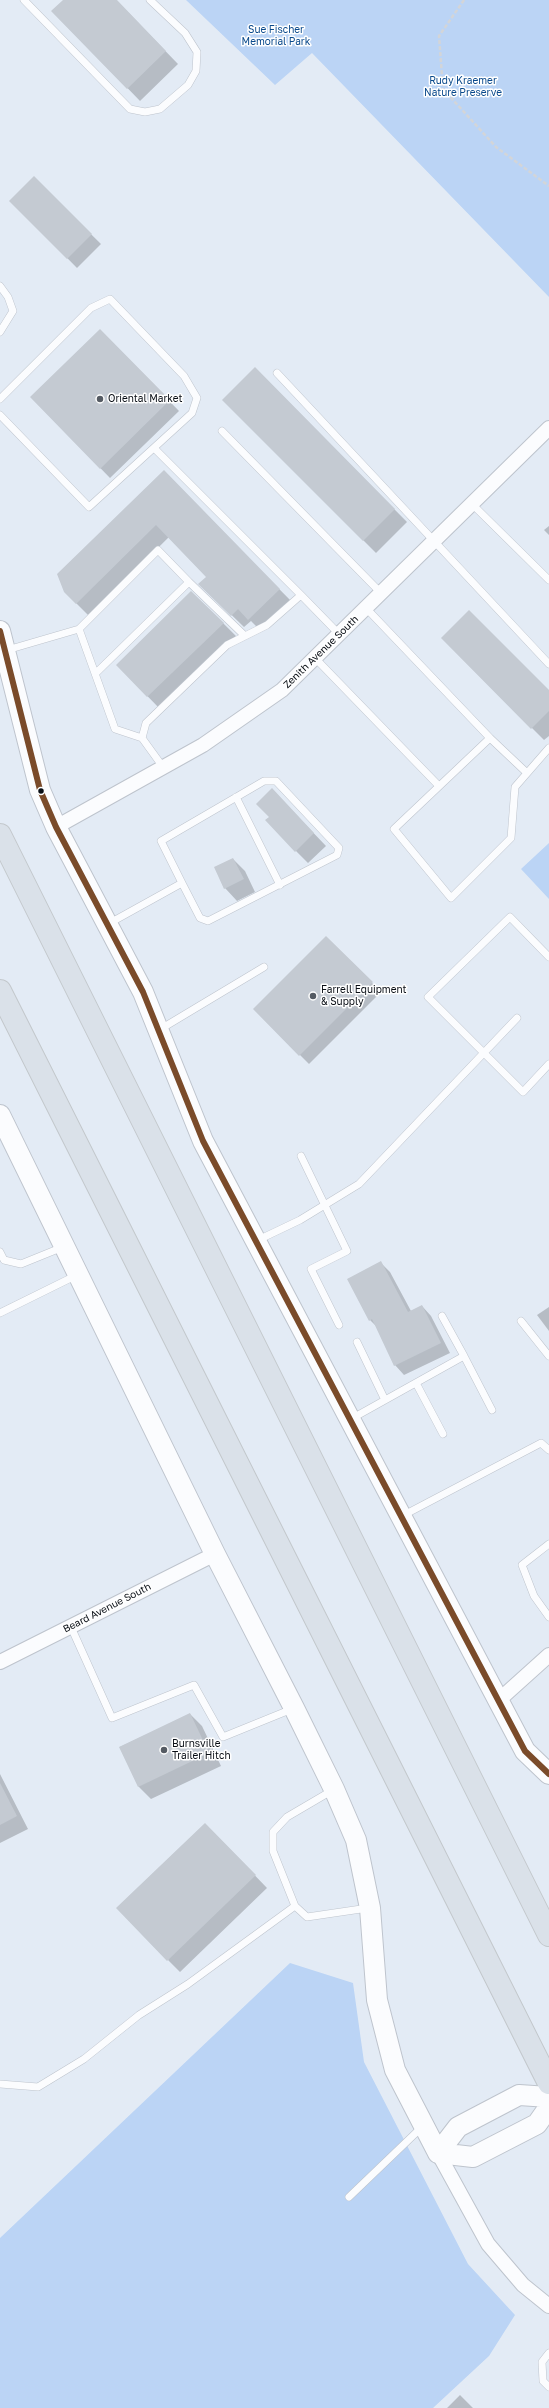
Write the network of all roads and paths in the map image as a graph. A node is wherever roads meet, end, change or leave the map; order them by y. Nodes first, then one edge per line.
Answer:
1 (24, 0) edge
2 (150, 0) edge
3 (464, 0) edge
4 (549, 186) edge
5 (0, 286) edge
6 (0, 332) edge
7 (277, 373) dead end
8 (0, 399) edge
9 (0, 415) edge
10 (549, 428) edge
11 (222, 431) dead end
12 (154, 448) junction
13 (472, 504) junction
14 (434, 541) junction
15 (549, 580) edge
16 (189, 582) junction
17 (381, 594) junction
18 (300, 595) junction
19 (366, 608) junction
20 (79, 629) junction
21 (0, 631) edge
22 (340, 634) junction
23 (245, 636) junction
24 (5, 650) junction
25 (315, 658) junction
26 (549, 664) edge
27 (96, 673) junction
28 (142, 738) junction
29 (490, 738) junction
30 (549, 748) edge
31 (163, 767) junction
32 (527, 773) junction
33 (439, 786) junction
34 (236, 797) junction
35 (56, 826) junction
36 (0, 836) edge
37 (182, 883) junction
38 (280, 885) junction
39 (108, 924) junction
40 (549, 957) edge
41 (264, 967) dead end
42 (0, 991) edge
43 (517, 1018) dead end
44 (159, 1030) junction
45 (484, 1052) junction
46 (549, 1064) edge
47 (1, 1123) edge
48 (301, 1156) dead end
49 (324, 1205) junction
50 (256, 1241) junction
51 (65, 1246) junction
52 (0, 1252) edge
53 (79, 1274) junction
54 (0, 1313) edge
55 (442, 1316) dead end
56 (521, 1321) dead end
57 (339, 1324) dead end
58 (357, 1342) dead end
59 (464, 1356) junction
60 (549, 1356) edge
61 (416, 1383) junction
62 (385, 1400) junction
63 (492, 1410) dead end
64 (351, 1419) junction
65 (443, 1434) dead end
66 (549, 1450) edge
67 (402, 1516) junction
68 (549, 1544) edge
69 (215, 1554) junction
70 (549, 1617) edge
71 (71, 1627) junction
72 (549, 1655) edge
73 (0, 1662) edge
74 (500, 1700) junction
75 (294, 1708) junction
76 (549, 1774) edge
77 (334, 1789) junction
78 (295, 1906) junction
79 (370, 1908) junction
80 (549, 1935) edge
81 (549, 2083) edge
82 (0, 2084) edge
83 (549, 2097) edge
84 (549, 2107) edge
85 (423, 2126) junction
86 (438, 2154) junction
87 (349, 2197) dead end
88 (549, 2306) edge
89 (549, 2353) edge
90 (549, 2387) edge

1 - 2 lane
3 - 4 path
5 - 6 lane
7 - 14 lane
8 - 12 lane
9 - 12 lane
10 - 13 street, Zenith Avenue South
11 - 17 lane
12 - 18 lane
13 - 14 street, Zenith Avenue South
13 - 15 lane
14 - 17 street, Zenith Avenue South
14 - 26 lane
16 - 20 lane
16 - 23 lane
16 - 27 lane
17 - 19 street, Zenith Avenue South
18 - 22 lane
18 - 23 lane
19 - 22 street, Zenith Avenue South
19 - 29 lane
20 - 24 lane
20 - 27 lane
21 - 24 street
22 - 25 street, Zenith Avenue South
23 - 28 lane
24 - 35 street
25 - 31 street, Zenith Avenue South
25 - 33 lane
27 - 28 lane
28 - 31 lane
29 - 32 lane
29 - 33 lane
30 - 32 lane
31 - 35 street, Zenith Avenue South
32 - 33 lane
34 - 37 lane
34 - 38 lane
34 - 38 lane
35 - 39 street
36 - 80 highway
37 - 38 lane
37 - 39 lane
39 - 44 street
40 - 45 lane
41 - 44 lane
42 - 81 highway
43 - 45 lane
44 - 50 street
45 - 46 lane
45 - 49 lane
47 - 51 street
48 - 49 lane
49 - 50 lane
49 - 57 lane
50 - 64 street
51 - 52 lane
51 - 53 street
53 - 54 lane
53 - 69 street
55 - 59 lane
56 - 60 lane
58 - 62 lane
59 - 61 lane
59 - 63 lane
61 - 62 lane
61 - 65 lane
62 - 64 lane
64 - 67 street
66 - 67 lane
67 - 74 street
68 - 70 lane
69 - 71 street, Beard Avenue South
69 - 75 street
71 - 73 street, Beard Avenue South
71 - 75 lane
72 - 74 street
74 - 76 street
75 - 77 street
77 - 78 lane
77 - 79 street
78 - 79 lane
78 - 82 lane
79 - 85 street
83 - 86 street
84 - 86 street
85 - 86 street
85 - 87 lane
86 - 88 street
89 - 90 lane

